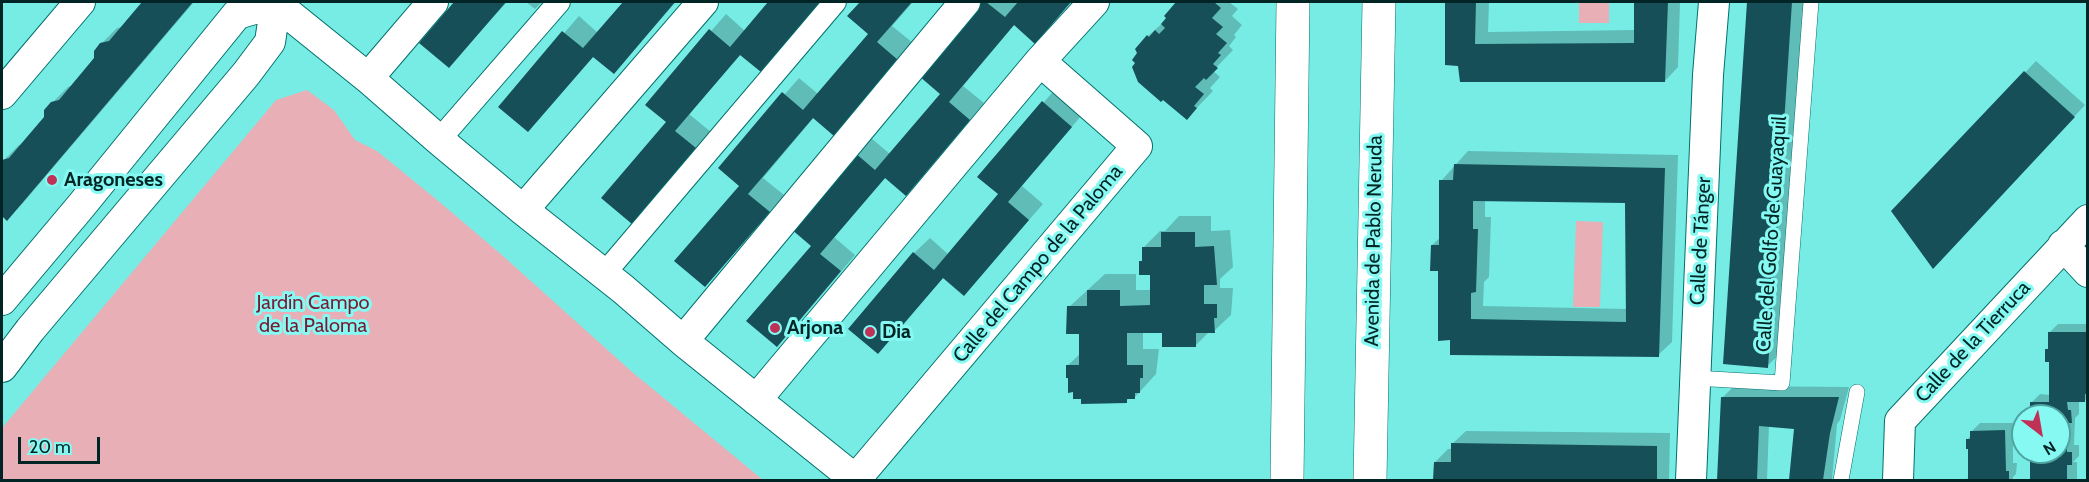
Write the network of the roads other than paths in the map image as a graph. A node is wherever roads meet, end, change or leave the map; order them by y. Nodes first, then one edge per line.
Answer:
1 (80, 2) edge
2 (275, 2) edge
3 (433, 2) edge
4 (559, 2) edge
5 (703, 2) edge
6 (835, 2) edge
7 (965, 2) edge
8 (1094, 2) edge
9 (1293, 2) edge
10 (1379, 2) edge
11 (1714, 2) edge
12 (1811, 2) edge
13 (1040, 61) junction
14 (368, 78) junction
15 (2, 94) edge
16 (439, 140) junction
17 (523, 210) junction
18 (2088, 220) edge
19 (2063, 245) junction
20 (2088, 272) edge
21 (604, 274) junction
22 (2, 300) edge
23 (2, 307) edge
24 (30, 330) junction
25 (683, 341) junction
26 (2, 367) edge
27 (1694, 378) junction
28 (1857, 392) dead end
29 (756, 400) junction
30 (856, 480) edge
31 (1287, 480) edge
32 (1370, 480) edge
33 (1691, 480) edge
34 (1841, 480) edge
35 (1898, 480) edge

1 - 15 street
2 - 14 street, Calle del Campo de la Paloma
2 - 22 street
2 - 24 street
3 - 14 street
4 - 16 street
5 - 17 street
6 - 21 street
7 - 25 street
8 - 13 street
9 - 31 main road
10 - 32 main road, Avenida de Pablo Neruda
11 - 27 street, Calle de Tánger
12 - 27 lane, Calle del Golfo de Guayaquil
13 - 29 street
13 - 30 street, Calle del Campo de la Paloma
14 - 16 street, Calle del Campo de la Paloma
16 - 17 street, Calle del Campo de la Paloma
17 - 21 street, Calle del Campo de la Paloma
18 - 19 street, Calle de la Tierruca
19 - 20 street
19 - 35 street, Calle de la Tierruca
21 - 25 street, Calle del Campo de la Paloma
23 - 24 street
24 - 26 street
25 - 29 street, Calle del Campo de la Paloma
27 - 33 street, Calle de Tánger
28 - 34 lane
29 - 30 street, Calle del Campo de la Paloma

